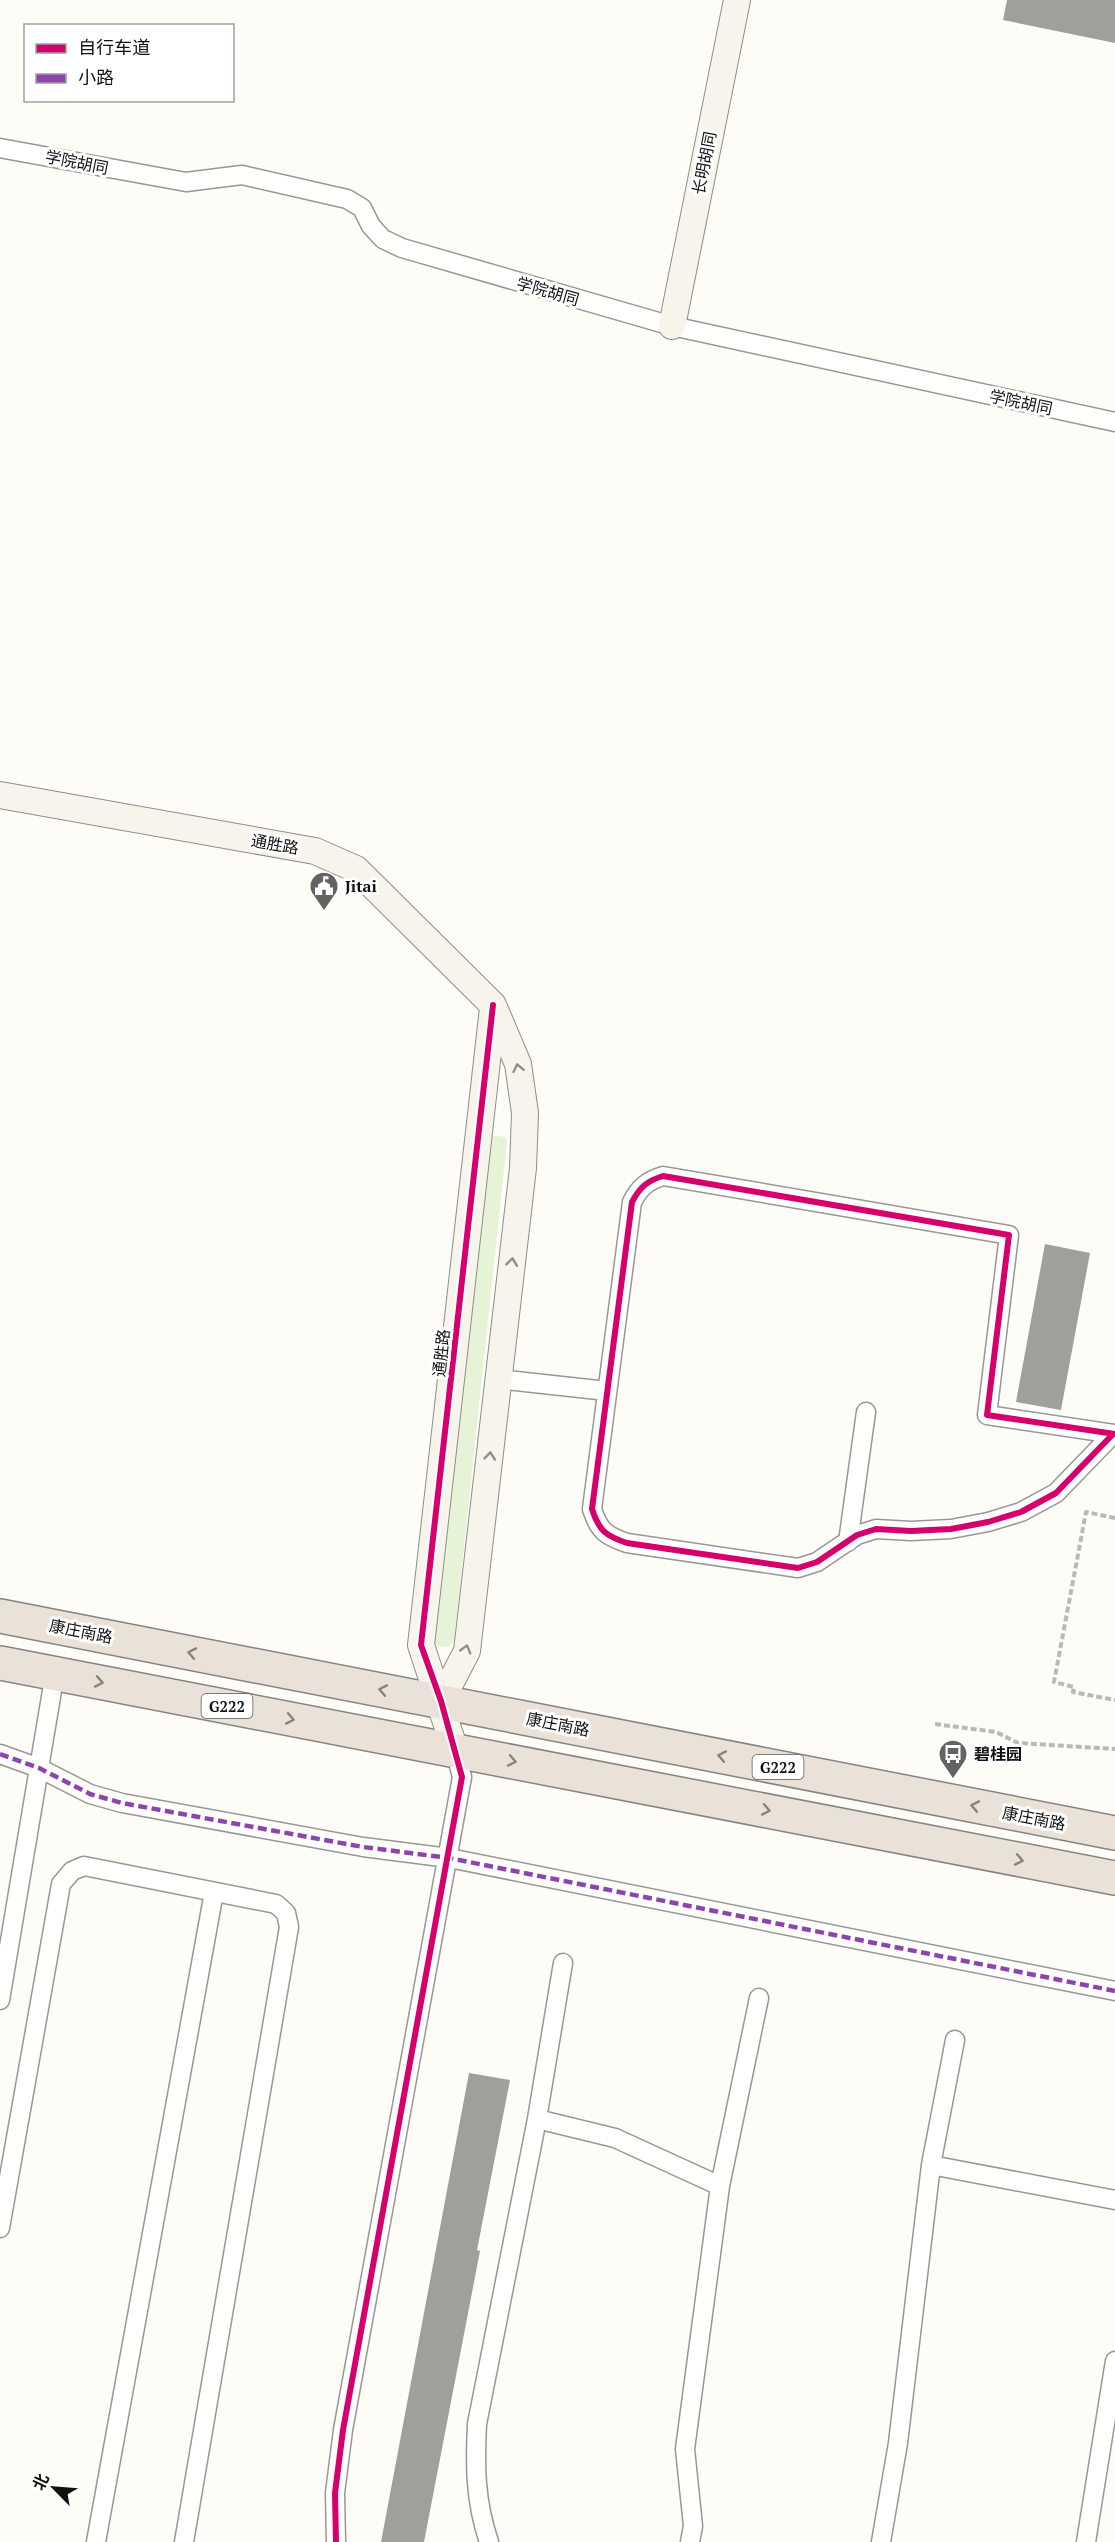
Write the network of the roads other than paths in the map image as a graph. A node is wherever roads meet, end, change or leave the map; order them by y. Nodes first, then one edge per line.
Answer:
1 (737, 0) edge
2 (0, 148) edge
3 (672, 326) junction
4 (1115, 422) edge
5 (0, 795) edge
6 (493, 1005) junction
7 (498, 1379) junction
8 (607, 1391) junction
9 (866, 1412) dead end
10 (1114, 1434) edge
11 (848, 1542) junction
12 (0, 1616) edge
13 (0, 1663) edge
14 (55, 1673) junction
15 (441, 1701) junction
16 (455, 1750) junction
17 (0, 1754) edge
18 (39, 1768) junction
19 (1115, 1833) edge
20 (449, 1858) junction
21 (1115, 1878) edge
22 (214, 1892) junction
23 (563, 1963) dead end
24 (1115, 1991) edge
25 (759, 1998) dead end
26 (0, 2000) edge
27 (955, 2040) dead end
28 (537, 2119) junction
29 (931, 2165) junction
30 (720, 2186) junction
31 (1115, 2200) edge
32 (0, 2228) edge
33 (1115, 2361) edge
34 (96, 2542) edge
35 (184, 2542) edge
36 (336, 2542) edge
37 (489, 2542) edge
38 (690, 2542) edge
39 (881, 2542) edge
40 (1086, 2542) edge

1 - 3 street, 长明胡同
2 - 3 street, 学院胡同
3 - 4 street, 学院胡同
5 - 6 street, 通胜路
7 -> 6 street, 通胜路
6 - 15 street, 通胜路
7 - 8 street
15 -> 7 street, 通胜路
8 - 10 street
8 - 11 street
9 - 11 street
10 - 11 street
15 -> 12 highway, 康庄南路 / G222
13 - 14 highway, G222
14 -> 16 highway, G222
14 - 18 street
15 - 16 street
19 -> 15 highway, 康庄南路 / G222
16 - 20 street
16 -> 21 highway, G222
17 - 18 street
18 - 20 street
18 - 26 street
20 - 24 street
20 - 36 street
22 - 32 street
22 - 34 street
22 - 35 street
23 - 28 street
25 - 30 street
27 - 29 street
28 - 30 street
28 - 37 street
29 - 31 street
29 - 39 street
30 - 38 street
33 - 40 street

